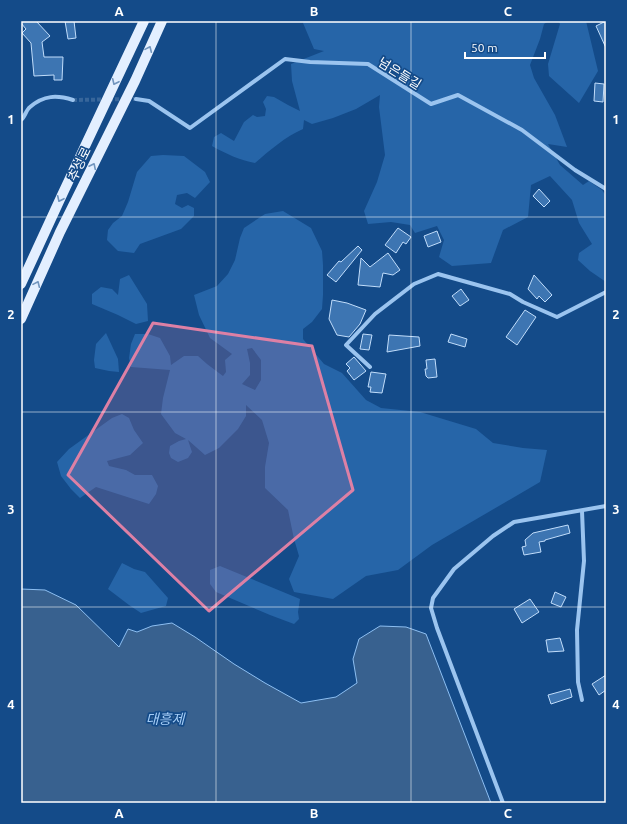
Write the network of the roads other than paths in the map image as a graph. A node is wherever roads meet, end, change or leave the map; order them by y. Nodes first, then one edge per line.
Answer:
1 (144, 21) edge
2 (162, 21) edge
3 (136, 99) tunnel mouth
4 (73, 100) tunnel mouth
5 (21, 120) edge
6 (606, 189) edge
7 (21, 284) edge
8 (606, 292) edge
9 (21, 319) edge
10 (370, 367) dead end
11 (606, 506) edge
12 (582, 511) junction
13 (582, 700) dead end
14 (503, 803) edge

1 -> 7 main road, 추성로
9 -> 2 main road, 추성로
3 - 6 street, 넘은들길
4 - 5 street
8 - 10 street
11 - 12 street
12 - 13 street
12 - 14 street

